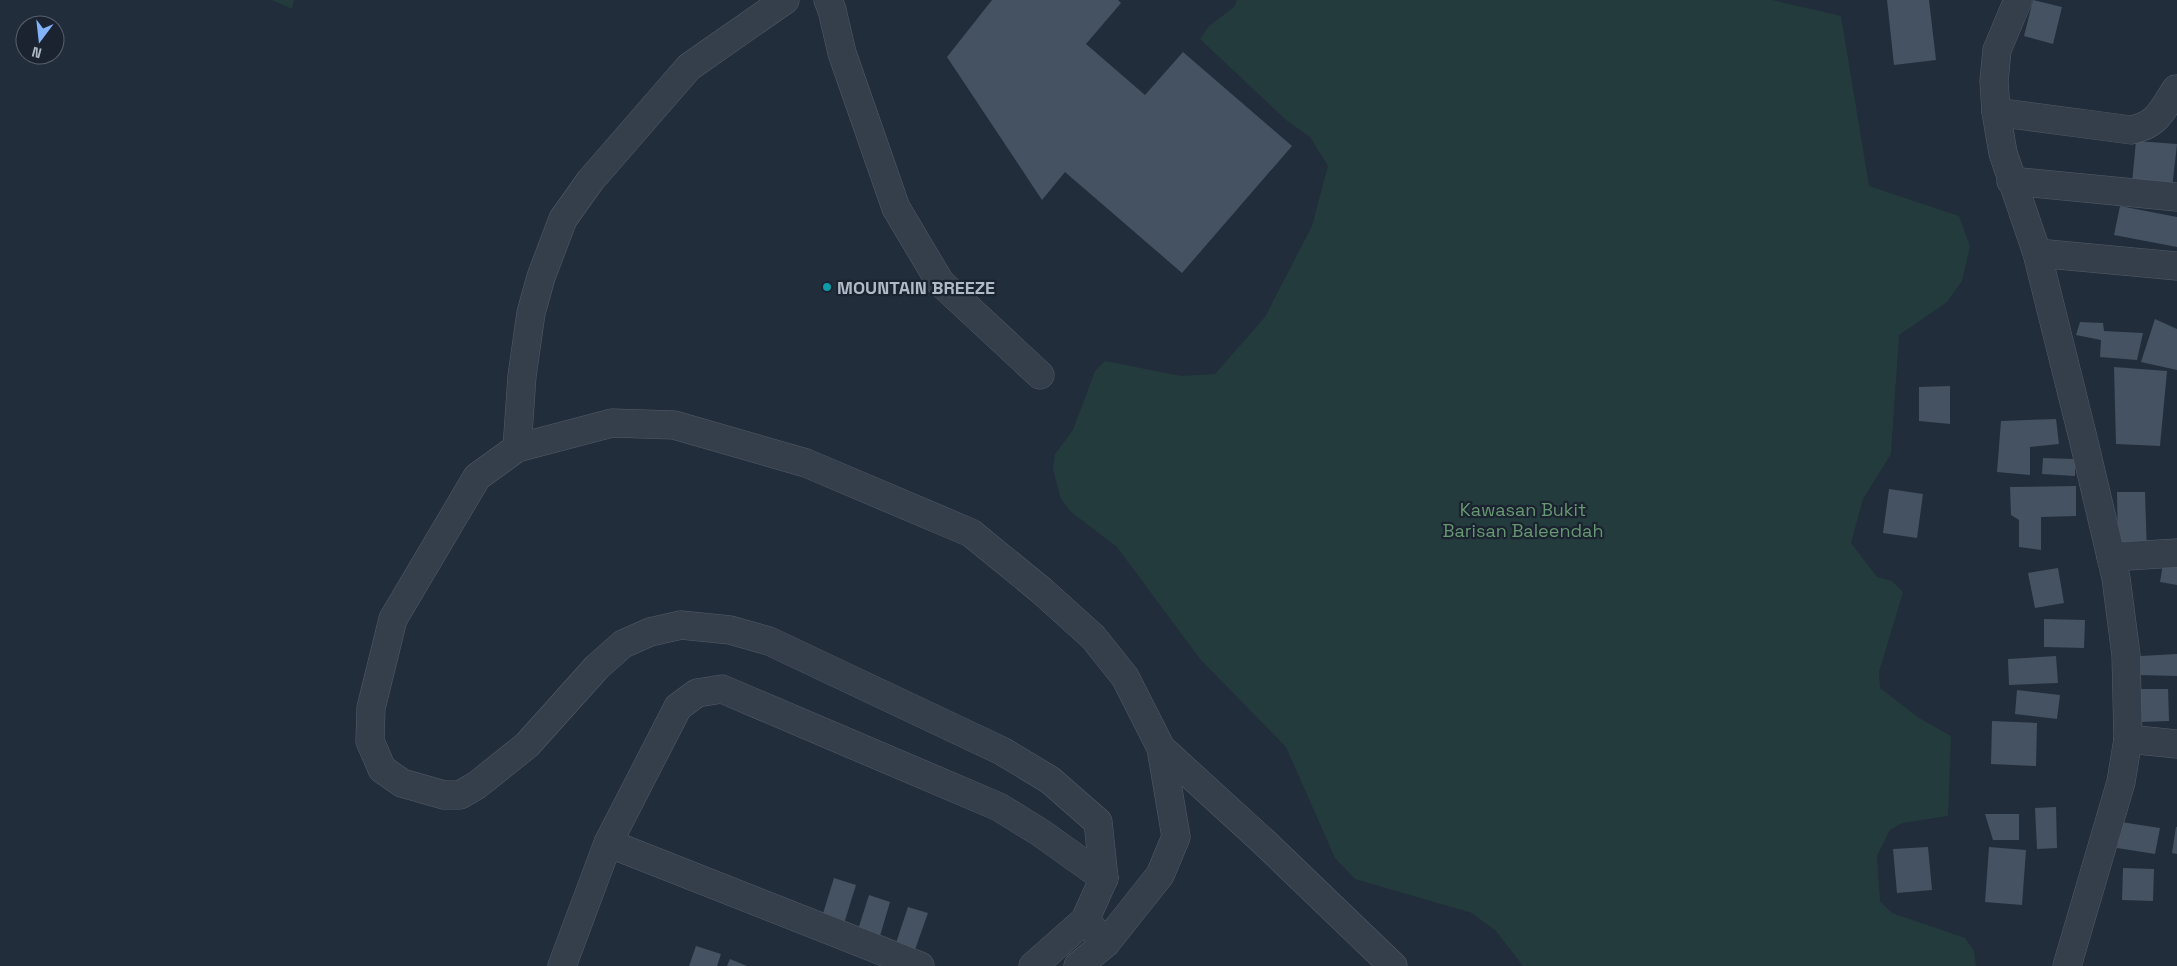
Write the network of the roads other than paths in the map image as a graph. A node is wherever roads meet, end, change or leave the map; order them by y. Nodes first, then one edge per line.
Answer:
1 (785, 0) edge
2 (828, 0) edge
3 (2018, 0) edge
4 (2176, 89) edge
5 (1996, 112) junction
6 (2011, 181) junction
7 (2177, 197) edge
8 (2037, 254) junction
9 (2177, 266) edge
10 (1040, 375) dead end
11 (517, 448) junction
12 (2177, 553) edge
13 (2111, 557) junction
14 (2128, 739) junction
15 (2177, 744) edge
16 (1161, 748) junction
17 (608, 844) junction
18 (1104, 878) junction
19 (1084, 920) junction
20 (1106, 943) junction
21 (562, 966) edge
22 (920, 966) edge
23 (1033, 966) edge
24 (1078, 966) edge
25 (1392, 966) edge
26 (2066, 966) edge

1 - 11 street
2 - 10 street
3 - 5 street
4 - 5 street
5 - 6 street
6 - 7 street
6 - 8 street
8 - 9 street
8 - 13 street
11 - 16 street
11 - 18 street
12 - 13 street
13 - 14 street
14 - 15 street
14 - 26 street
16 - 20 street
16 - 25 street
17 - 18 street
17 - 21 street
17 - 22 street
18 - 19 street
19 - 20 street
19 - 23 street
20 - 24 street

